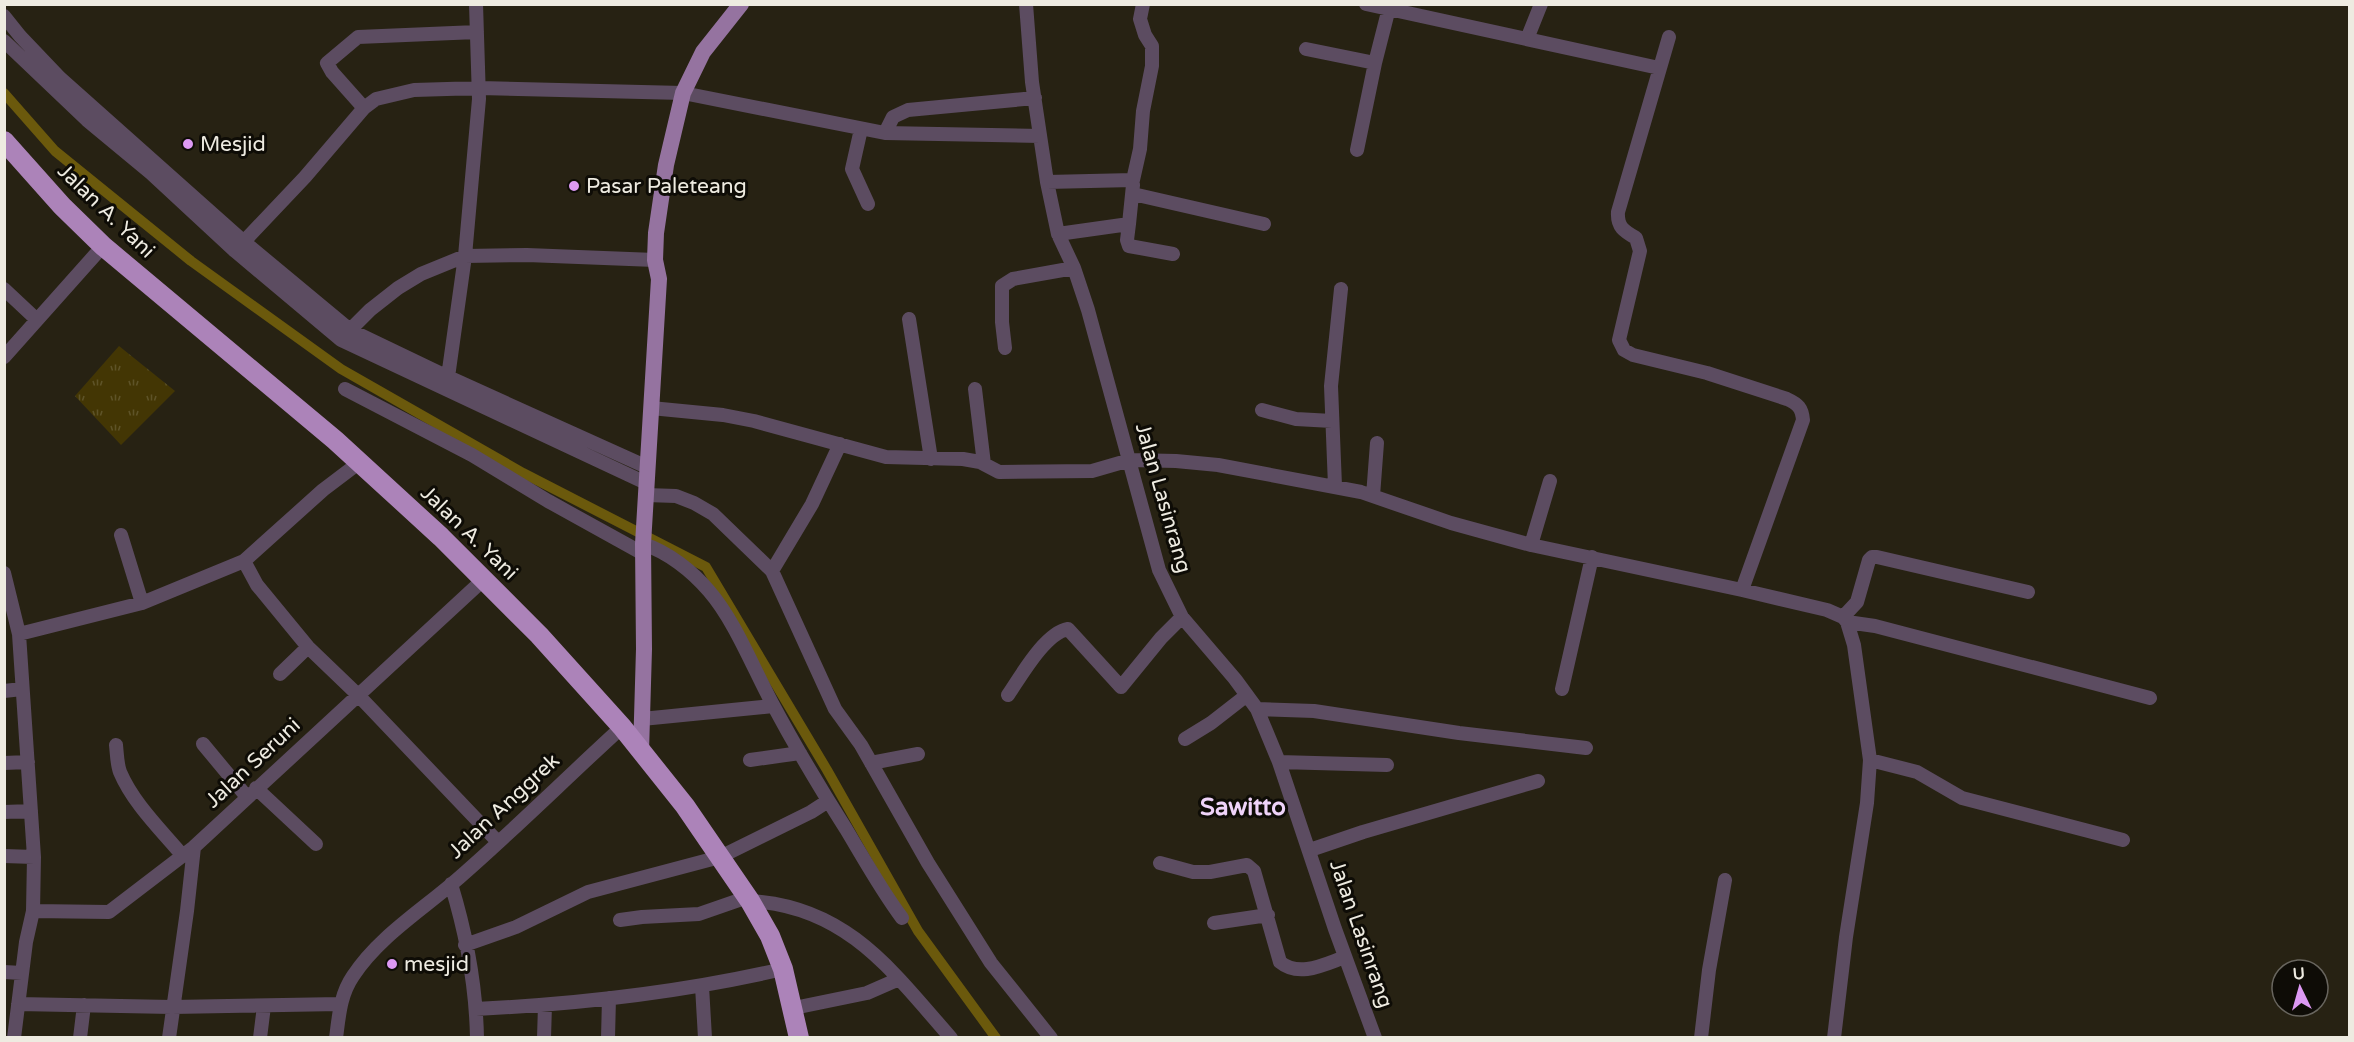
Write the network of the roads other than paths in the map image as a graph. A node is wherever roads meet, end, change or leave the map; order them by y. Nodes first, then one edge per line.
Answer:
1 (476, 4) edge
2 (741, 4) edge
3 (1026, 4) edge
4 (1143, 4) edge
5 (1366, 4) edge
6 (1541, 4) edge
7 (1389, 8) junction
8 (4, 16) edge
9 (477, 32) junction
10 (1669, 37) dead end
11 (1527, 39) junction
12 (4, 42) edge
13 (1306, 48) dead end
14 (1375, 63) junction
15 (1659, 68) junction
16 (56, 82) junction
17 (480, 88) junction
18 (682, 93) junction
19 (1035, 98) junction
20 (364, 108) junction
21 (861, 129) junction
22 (885, 133) junction
23 (1040, 136) junction
24 (4, 141) edge
25 (1357, 150) dead end
26 (1133, 180) junction
27 (1047, 182) junction
28 (1133, 194) junction
29 (868, 204) dead end
30 (1129, 224) junction
31 (1264, 224) dead end
32 (1058, 234) junction
33 (103, 246) junction
34 (239, 246) junction
35 (1173, 254) dead end
36 (465, 256) junction
37 (655, 260) junction
38 (1074, 268) junction
39 (4, 289) edge
40 (1341, 289) dead end
41 (36, 319) junction
42 (909, 319) dead end
43 (345, 335) junction
44 (1005, 348) dead end
45 (4, 357) edge
46 (448, 377) junction
47 (345, 389) dead end
48 (975, 389) dead end
49 (651, 408) junction
50 (1262, 410) dead end
51 (1332, 421) junction
52 (1377, 443) dead end
53 (840, 444) junction
54 (931, 459) junction
55 (1130, 460) junction
56 (360, 462) junction
57 (984, 464) junction
58 (1550, 481) dead end
59 (1335, 486) junction
60 (646, 488) junction
61 (1373, 496) junction
62 (121, 535) dead end
63 (1531, 545) junction
64 (643, 546) junction
65 (1592, 557) junction
66 (244, 561) junction
67 (772, 571) junction
68 (5, 575) edge
69 (483, 580) junction
70 (1742, 591) junction
71 (2028, 592) dead end
72 (142, 603) junction
73 (1182, 616) junction
74 (1845, 619) junction
75 (19, 634) junction
76 (308, 647) junction
77 (280, 674) dead end
78 (22, 689) junction
79 (1562, 689) dead end
80 (4, 691) edge
81 (358, 695) junction
82 (1008, 695) dead end
83 (1247, 695) junction
84 (2150, 698) dead end
85 (773, 706) junction
86 (1257, 709) junction
87 (642, 719) junction
88 (621, 727) junction
89 (1185, 739) dead end
90 (203, 744) dead end
91 (116, 745) dead end
92 (1586, 748) dead end
93 (641, 752) junction
94 (800, 753) junction
95 (918, 754) dead end
96 (750, 760) dead end
97 (1870, 760) junction
98 (28, 762) junction
99 (1280, 762) junction
100 (4, 763) edge
101 (871, 763) junction
102 (1387, 765) dead end
103 (1538, 781) dead end
104 (251, 793) junction
105 (828, 801) junction
106 (31, 811) junction
107 (4, 812) edge
108 (2123, 840) dead end
109 (498, 842) junction
110 (316, 844) dead end
111 (1310, 850) junction
112 (188, 851) junction
113 (4, 856) edge
114 (34, 857) junction
115 (720, 857) junction
116 (1160, 863) dead end
117 (1725, 880) dead end
118 (451, 884) junction
119 (749, 899) junction
120 (33, 911) junction
121 (1268, 915) junction
122 (902, 918) dead end
123 (620, 920) dead end
124 (1214, 923) dead end
125 (465, 945) junction
126 (1345, 957) junction
127 (783, 969) junction
128 (4, 972) edge
129 (22, 973) junction
130 (899, 979) junction
131 (702, 986) junction
132 (609, 998) junction
133 (18, 1004) junction
134 (340, 1004) junction
135 (84, 1005) junction
136 (545, 1005) junction
137 (264, 1006) junction
138 (172, 1007) junction
139 (794, 1008) junction
140 (476, 1009) junction
141 (11, 1033) edge
142 (80, 1038) edge
143 (169, 1038) edge
144 (260, 1038) edge
145 (336, 1038) edge
146 (477, 1038) edge
147 (544, 1038) edge
148 (608, 1038) edge
149 (705, 1038) edge
150 (799, 1038) edge
151 (951, 1038) edge
152 (1051, 1038) edge
153 (1375, 1038) edge
154 (1701, 1038) edge
155 (1834, 1038) edge

1 - 9 street
2 - 18 main road
3 - 19 street, Jalan Lasinrang
4 - 26 street
5 - 7 street
6 - 11 street
7 - 11 street
7 - 14 street
8 - 16 street
9 - 17 street
9 - 20 street
10 - 15 street
11 - 15 street
12 - 16 street
13 - 14 street
14 - 25 street
15 - 70 street
16 - 34 street
17 - 18 street
17 - 20 street
17 - 36 street
18 - 21 street
18 - 37 main road
19 - 22 street
19 - 23 street, Jalan Lasinrang
20 - 34 street
21 - 22 street
21 - 29 street
22 - 23 street
23 - 27 street, Jalan Lasinrang
24 - 33 highway, Jalan A. Yani
26 - 27 street
26 - 28 street
27 - 32 street, Jalan Lasinrang
28 - 30 street
28 - 31 street
30 - 32 street
30 - 35 street
32 - 38 street, Jalan Lasinrang
33 - 41 street
33 - 56 highway, Jalan A. Yani
34 - 43 street
36 - 37 street
36 - 43 street
36 - 46 street
37 - 49 main road
38 - 44 street
38 - 55 street, Jalan Lasinrang
39 - 41 street
40 - 51 street
41 - 45 street
42 - 54 street
43 - 46 street
43 - 60 street
46 - 60 street
47 - 64 street
48 - 57 street
49 - 53 street
49 - 60 main road
50 - 51 street
51 - 59 street
52 - 61 street
53 - 54 street
53 - 67 street
54 - 57 street
55 - 57 street
55 - 59 street
55 - 73 street, Jalan Lasinrang
56 - 66 street
56 - 69 highway, Jalan A. Yani
58 - 63 street
59 - 61 street
60 - 64 main road
60 - 67 street
61 - 63 street
62 - 72 street
63 - 65 street
64 - 85 street
64 - 87 main road
65 - 70 street
65 - 79 street
66 - 72 street
66 - 76 street
67 - 101 street
68 - 75 street
69 - 81 street, Jalan Seruni
69 - 88 highway, Jalan A. Yani
70 - 74 street
71 - 74 street
72 - 75 street
73 - 82 street
73 - 83 street, Jalan Lasinrang
74 - 84 street
74 - 97 street
75 - 78 street
76 - 77 street
76 - 81 street
78 - 80 street
78 - 98 street
81 - 104 street, Jalan Seruni
81 - 109 street
83 - 86 street, Jalan Lasinrang
83 - 89 street
85 - 87 street
85 - 94 street
86 - 92 street
86 - 99 street, Jalan Lasinrang
87 - 93 main road
88 - 93 highway, Jalan A. Yani
88 - 109 street, Jalan Anggrek
90 - 104 street
91 - 112 street
93 - 115 highway, Jalan A. Yani
94 - 96 street
94 - 105 street
95 - 101 street
97 - 108 street
97 - 155 street
98 - 100 street
98 - 106 street
99 - 102 street
99 - 111 street, Jalan Lasinrang
101 - 152 street
103 - 111 street
104 - 110 street
104 - 112 street, Jalan Seruni
105 - 115 street
105 - 122 street
106 - 107 street
106 - 114 street
109 - 118 street, Jalan Anggrek
111 - 126 street, Jalan Lasinrang
112 - 120 street, Jalan Seruni
112 - 138 street
113 - 114 street
114 - 120 street
115 - 119 highway, Jalan A. Yani
115 - 125 street
116 - 121 street
117 - 154 street
118 - 125 street, Jalan Anggrek
118 - 134 street
119 - 123 street
119 - 127 highway, Jalan A. Yani
119 - 130 street
120 - 129 street
121 - 124 street
121 - 126 street
125 - 140 street, Jalan Anggrek
126 - 153 street, Jalan Lasinrang
127 - 131 street
127 - 139 highway, Jalan A. Yani
128 - 129 street
129 - 133 street
130 - 139 street
130 - 151 street
131 - 132 street
131 - 149 street
132 - 136 street
132 - 148 street
133 - 135 street
133 - 141 street
134 - 137 street
134 - 145 street
135 - 138 street
135 - 142 street
136 - 140 street
136 - 147 street
137 - 138 street
137 - 144 street
138 - 143 street
139 - 150 highway, Jalan A. Yani
140 - 146 street, Jalan Anggrek

